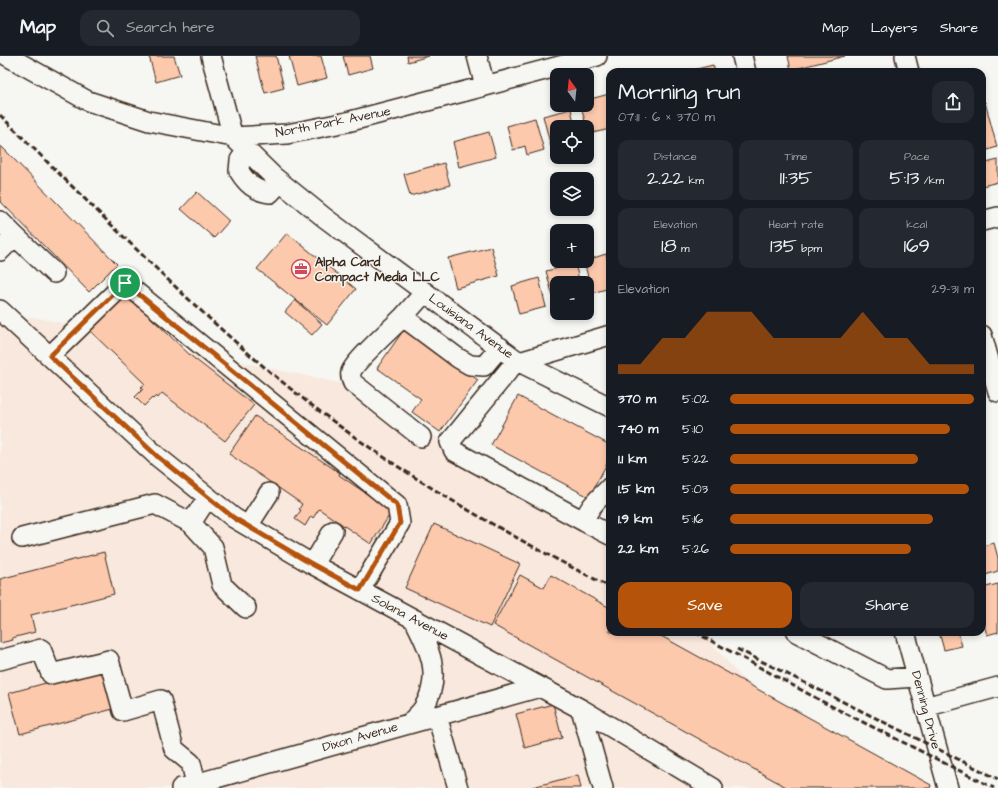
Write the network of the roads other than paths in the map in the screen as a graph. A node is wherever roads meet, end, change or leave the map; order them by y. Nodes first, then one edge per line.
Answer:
1 (8, 56) edge
2 (211, 56) edge
3 (477, 56) edge
4 (597, 56) edge
5 (742, 56) edge
6 (904, 56) edge
7 (745, 68) edge
8 (908, 68) edge
9 (485, 86) junction
10 (233, 137) junction
11 (998, 216) edge
12 (986, 220) edge
13 (0, 221) edge
14 (15, 236) junction
15 (0, 251) edge
16 (54, 272) dead end
17 (425, 292) junction
18 (0, 310) edge
19 (403, 317) junction
20 (606, 337) edge
21 (500, 348) junction
22 (986, 349) edge
23 (50, 356) junction
24 (518, 361) junction
25 (998, 392) edge
26 (606, 405) edge
27 (421, 438) dead end
28 (606, 491) edge
29 (269, 493) dead end
30 (208, 496) junction
31 (585, 522) junction
32 (191, 523) junction
33 (248, 526) junction
34 (333, 531) dead end
35 (606, 533) edge
36 (22, 538) dead end
37 (313, 564) junction
38 (360, 590) junction
39 (246, 608) dead end
40 (414, 619) junction
41 (804, 636) edge
42 (906, 636) edge
43 (0, 660) edge
44 (916, 676) junction
45 (540, 686) junction
46 (998, 687) edge
47 (925, 708) junction
48 (581, 709) junction
49 (437, 716) junction
50 (410, 723) junction
51 (188, 786) edge
52 (458, 788) edge
53 (602, 788) edge
54 (713, 788) edge
55 (948, 788) edge

1 - 10 street, North Park Avenue
2 - 10 street
3 - 9 street
4 - 9 street, North Park Avenue
5 - 7 street
6 - 8 street
9 - 10 street, North Park Avenue
10 - 17 street, Louisiana Avenue
11 - 12 street
13 - 14 street
14 - 15 street
14 - 16 street
17 - 19 street
17 - 21 street, Louisiana Avenue
18 - 23 street, Solana Avenue
19 - 21 street
19 - 27 street
20 - 24 street
21 - 24 street, Louisiana Avenue
22 - 25 street
23 - 30 street, Solana Avenue
23 - 38 street
24 - 26 street, Louisiana Avenue
24 - 31 street
28 - 31 street
29 - 33 street
30 - 32 street
30 - 33 street, Solana Avenue
31 - 35 street
32 - 36 street
32 - 39 street
33 - 37 street, Solana Avenue
34 - 37 street
37 - 38 street, Solana Avenue
38 - 40 street, Solana Avenue
40 - 45 street, Solana Avenue
40 - 50 street
41 - 44 street
42 - 44 street, Denning Drive
43 - 51 street
44 - 47 street, Denning Drive
45 - 48 street, Solana Avenue
45 - 49 street, Dixon Avenue
46 - 47 street
47 - 55 street, Denning Drive
48 - 53 street
48 - 54 street, Solana Avenue
49 - 50 street, Dixon Avenue
49 - 52 street
50 - 51 street, Dixon Avenue

